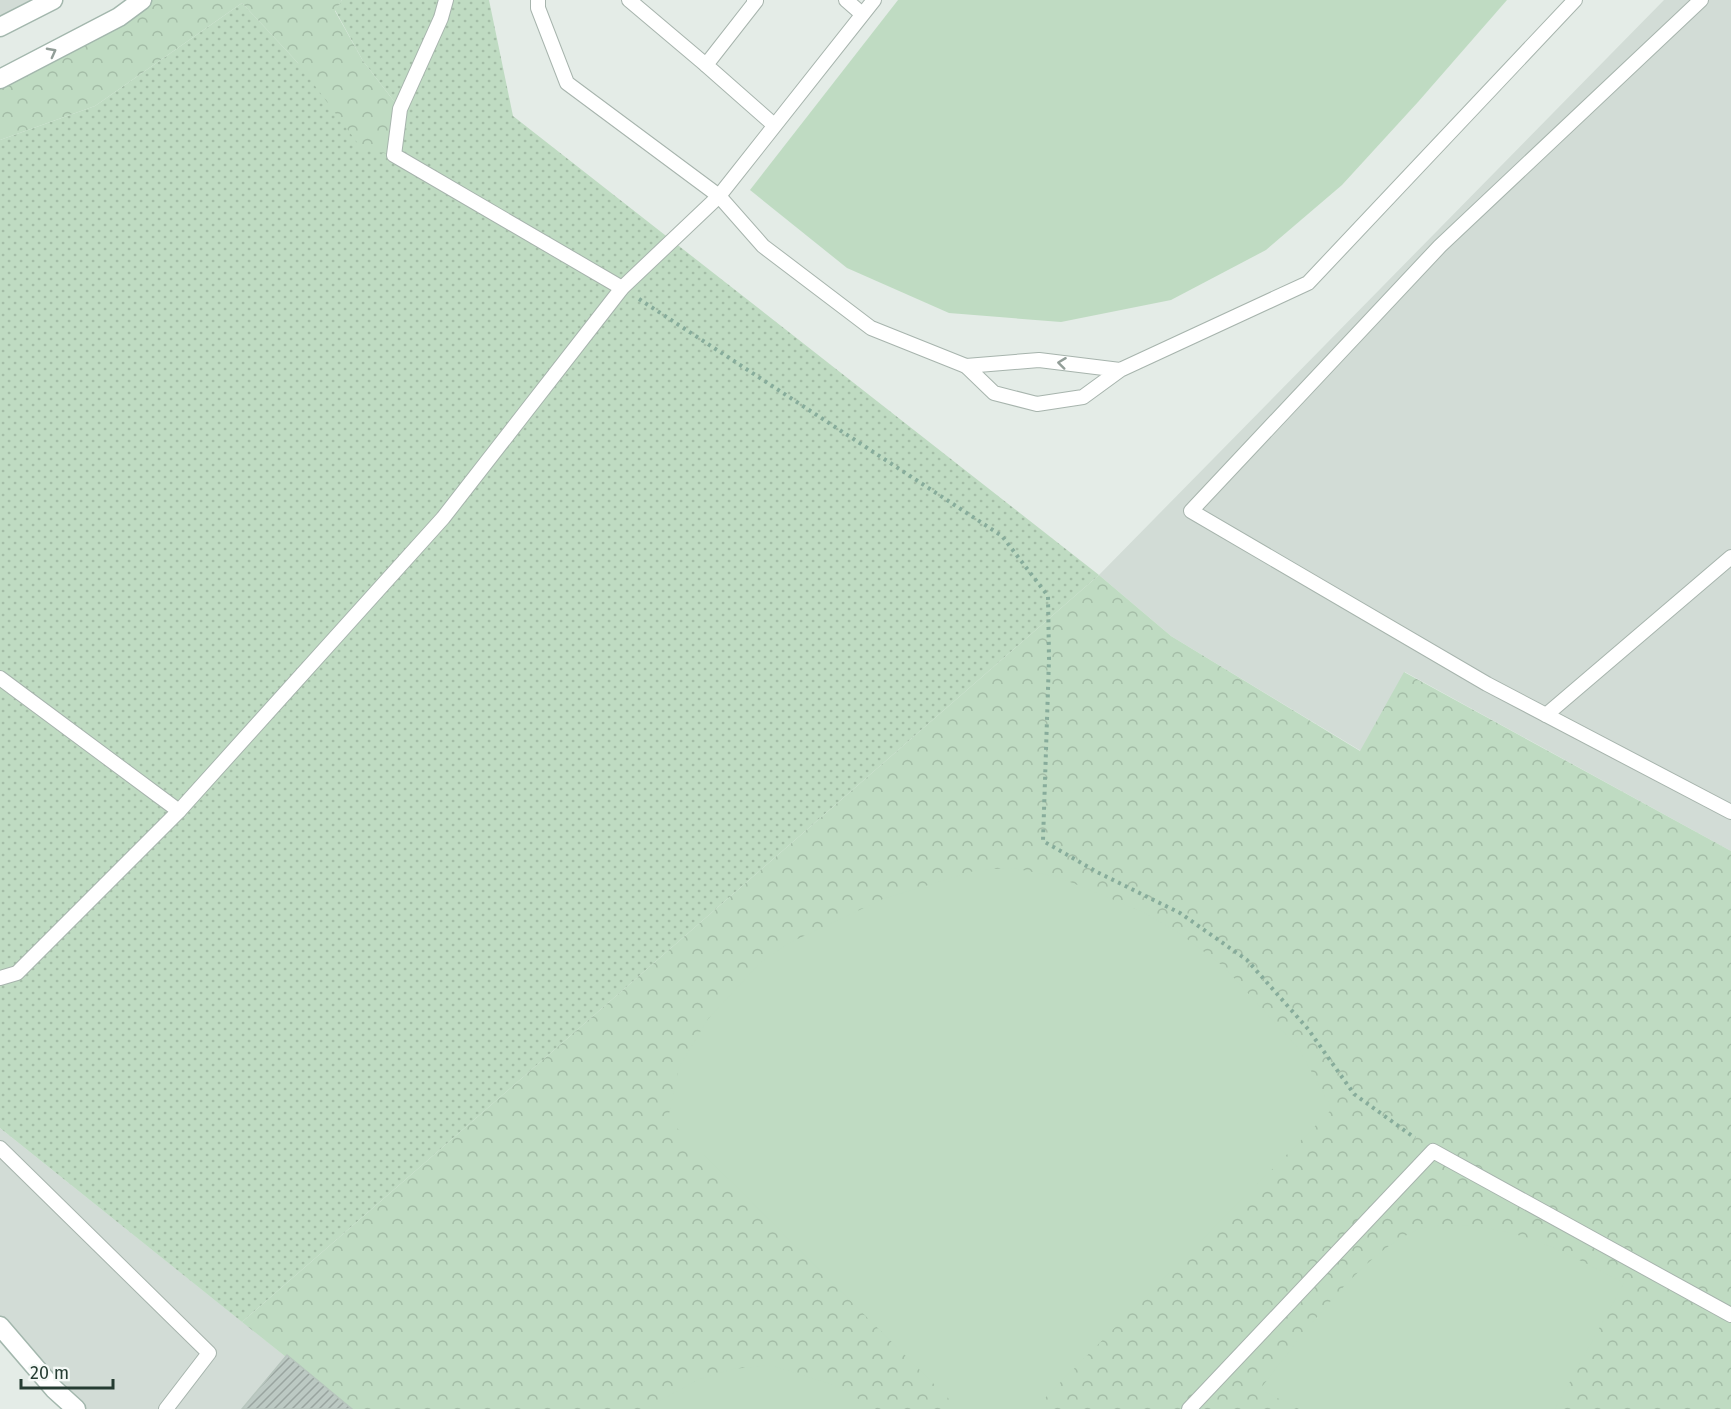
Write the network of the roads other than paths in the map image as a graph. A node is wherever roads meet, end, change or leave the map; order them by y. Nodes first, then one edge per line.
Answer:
1 (53, 0) edge
2 (142, 0) edge
3 (446, 0) edge
4 (538, 0) edge
5 (629, 0) edge
6 (754, 0) edge
7 (846, 0) edge
8 (874, 0) edge
9 (1575, 0) edge
10 (1701, 0) edge
11 (862, 14) junction
12 (0, 27) edge
13 (706, 65) junction
14 (0, 79) edge
15 (774, 125) junction
16 (719, 196) junction
17 (622, 288) junction
18 (966, 366) junction
19 (1120, 370) junction
20 (1731, 557) edge
21 (0, 678) edge
22 (1546, 715) junction
23 (179, 811) junction
24 (1731, 812) edge
25 (0, 978) edge
26 (0, 1148) edge
27 (1731, 1315) edge
28 (0, 1326) edge
29 (76, 1409) edge
30 (166, 1409) edge
31 (1189, 1409) edge

1 - 12 street
14 -> 2 street
3 - 17 lane
4 - 16 lane
5 - 13 lane
6 - 13 lane
7 - 11 lane
8 - 11 lane
9 - 19 lane
10 - 22 lane
11 - 15 lane
13 - 15 lane
15 - 16 lane
16 - 17 lane
16 - 18 lane
17 - 23 lane
19 -> 18 lane
18 - 19 lane
20 - 22 lane
21 - 23 lane
22 - 24 lane
23 - 25 lane
26 - 30 lane
27 - 31 lane
28 - 29 street

